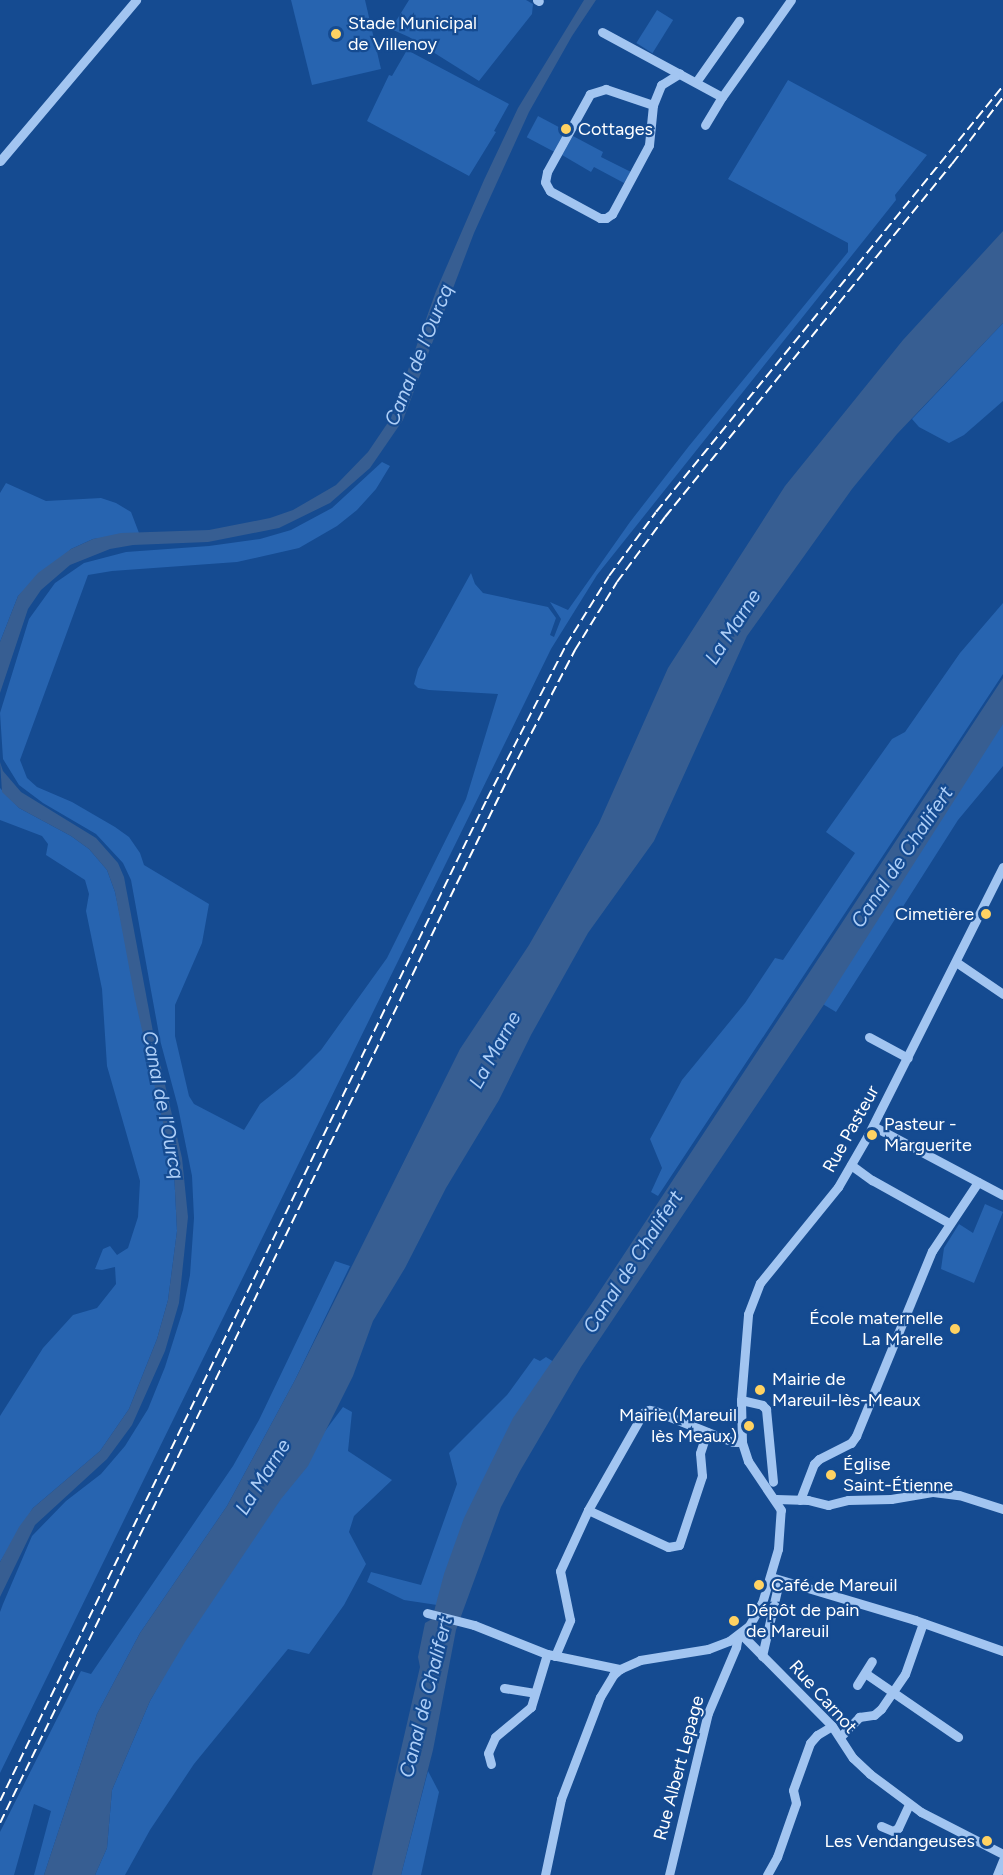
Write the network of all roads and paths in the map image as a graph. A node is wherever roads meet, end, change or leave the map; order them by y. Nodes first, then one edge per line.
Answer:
1 (136, 0) edge
2 (791, 0) edge
3 (739, 21) dead end
4 (602, 32) dead end
5 (680, 73) junction
6 (696, 82) junction
7 (722, 97) junction
8 (653, 105) junction
9 (705, 125) dead end
10 (0, 161) edge
11 (1003, 867) edge
12 (999, 883) edge
13 (956, 962) junction
14 (1003, 994) edge
15 (869, 1037) dead end
16 (908, 1058) junction
17 (873, 1126) junction
18 (851, 1165) junction
19 (978, 1182) junction
20 (1003, 1195) edge
21 (949, 1223) junction
22 (741, 1400) junction
23 (707, 1432) junction
24 (742, 1442) junction
25 (773, 1482) dead end
26 (776, 1499) junction
27 (800, 1500) junction
28 (1003, 1509) edge
29 (588, 1510) junction
30 (775, 1579) junction
31 (427, 1613) dead end
32 (923, 1623) junction
33 (739, 1635) junction
34 (1003, 1651) edge
35 (551, 1655) junction
36 (762, 1656) junction
37 (873, 1661) dead end
38 (620, 1669) junction
39 (865, 1673) junction
40 (857, 1685) dead end
41 (504, 1688) dead end
42 (892, 1692) junction
43 (535, 1693) junction
44 (832, 1726) junction
45 (840, 1737) junction
46 (958, 1737) dead end
47 (491, 1764) dead end
48 (909, 1804) junction
49 (881, 1826) dead end
50 (1003, 1854) edge
51 (1003, 1860) edge
52 (670, 1874) edge
53 (545, 1875) edge
54 (767, 1875) edge
55 (997, 1875) edge

1 - 10 street
2 - 7 street
3 - 6 street
4 - 5 street
5 - 6 street
5 - 8 street
6 - 7 street
7 - 9 street
8 - 8 street
11 - 12 street, Rue Pasteur
12 - 13 street, Rue Pasteur
13 - 14 street
13 - 16 street, Rue Pasteur
15 - 16 street
16 - 17 street, Rue Pasteur
17 - 18 street, Rue Pasteur
17 - 19 street
18 - 21 street
18 - 22 street, Rue Pasteur
19 - 20 street
19 - 21 street
21 - 27 street
22 - 24 street, Rue Pasteur
22 - 25 street
23 - 24 street
23 - 29 street
23 - 29 street
24 - 26 street
26 - 27 street
26 - 30 street
27 - 28 street
29 - 35 street
30 - 32 street
30 - 33 street, Rue Albert Lepage
30 - 36 street
31 - 35 street
32 - 34 street
32 - 42 street
33 - 36 street, Rue Carnot
33 - 38 street
33 - 52 street, Rue Albert Lepage
35 - 38 street
35 - 43 street
36 - 44 street, Rue Carnot
37 - 39 street
38 - 53 street
39 - 40 street
39 - 42 street
41 - 43 street
42 - 45 street
42 - 46 street
43 - 47 street
44 - 45 street, Rue Carnot
44 - 54 street
45 - 48 street, Rue Carnot
48 - 49 street
48 - 50 street, Rue Carnot
51 - 55 street

